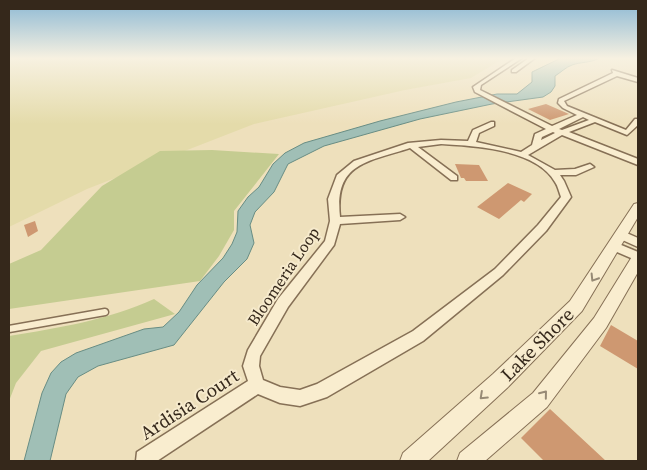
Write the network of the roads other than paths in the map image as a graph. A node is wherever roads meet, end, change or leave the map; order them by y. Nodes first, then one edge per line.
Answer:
1 (485, 80) edge
2 (500, 80) edge
3 (601, 80) edge
4 (495, 83) dead end
5 (582, 115) junction
6 (595, 120) junction
7 (638, 121) edge
8 (491, 124) dead end
9 (554, 126) junction
10 (567, 131) junction
11 (471, 143) junction
12 (411, 145) junction
13 (536, 145) junction
14 (522, 155) junction
15 (638, 155) edge
16 (638, 162) edge
17 (590, 168) dead end
18 (554, 173) junction
19 (454, 178) dead end
20 (638, 207) edge
21 (400, 217) dead end
22 (335, 221) junction
23 (625, 241) edge
24 (638, 258) edge
25 (105, 312) dead end
26 (9, 329) edge
27 (257, 385) junction
28 (144, 459) dead end
29 (411, 461) edge
30 (468, 461) edge

1 - 9 street
2 - 4 street
3 - 5 street
5 - 6 street
5 - 9 street
6 - 7 street
6 - 10 street
8 - 11 street
9 - 10 street
9 - 13 street
10 - 13 street
10 - 15 street
10 - 16 street
11 - 12 street, Bloomeria Loop
11 - 14 street, Bloomeria Loop
12 - 19 street
12 - 22 street, Bloomeria Loop
13 - 14 street
14 - 18 street, Bloomeria Loop
17 - 18 street
18 - 27 street
20 - 23 street, Lake Shore
21 - 22 street
22 - 27 street, Bloomeria Loop
23 - 24 street
23 -> 29 street, Lake Shore
30 -> 24 street, Lake Shore
25 - 26 lane
27 - 28 street, Ardisia Court

